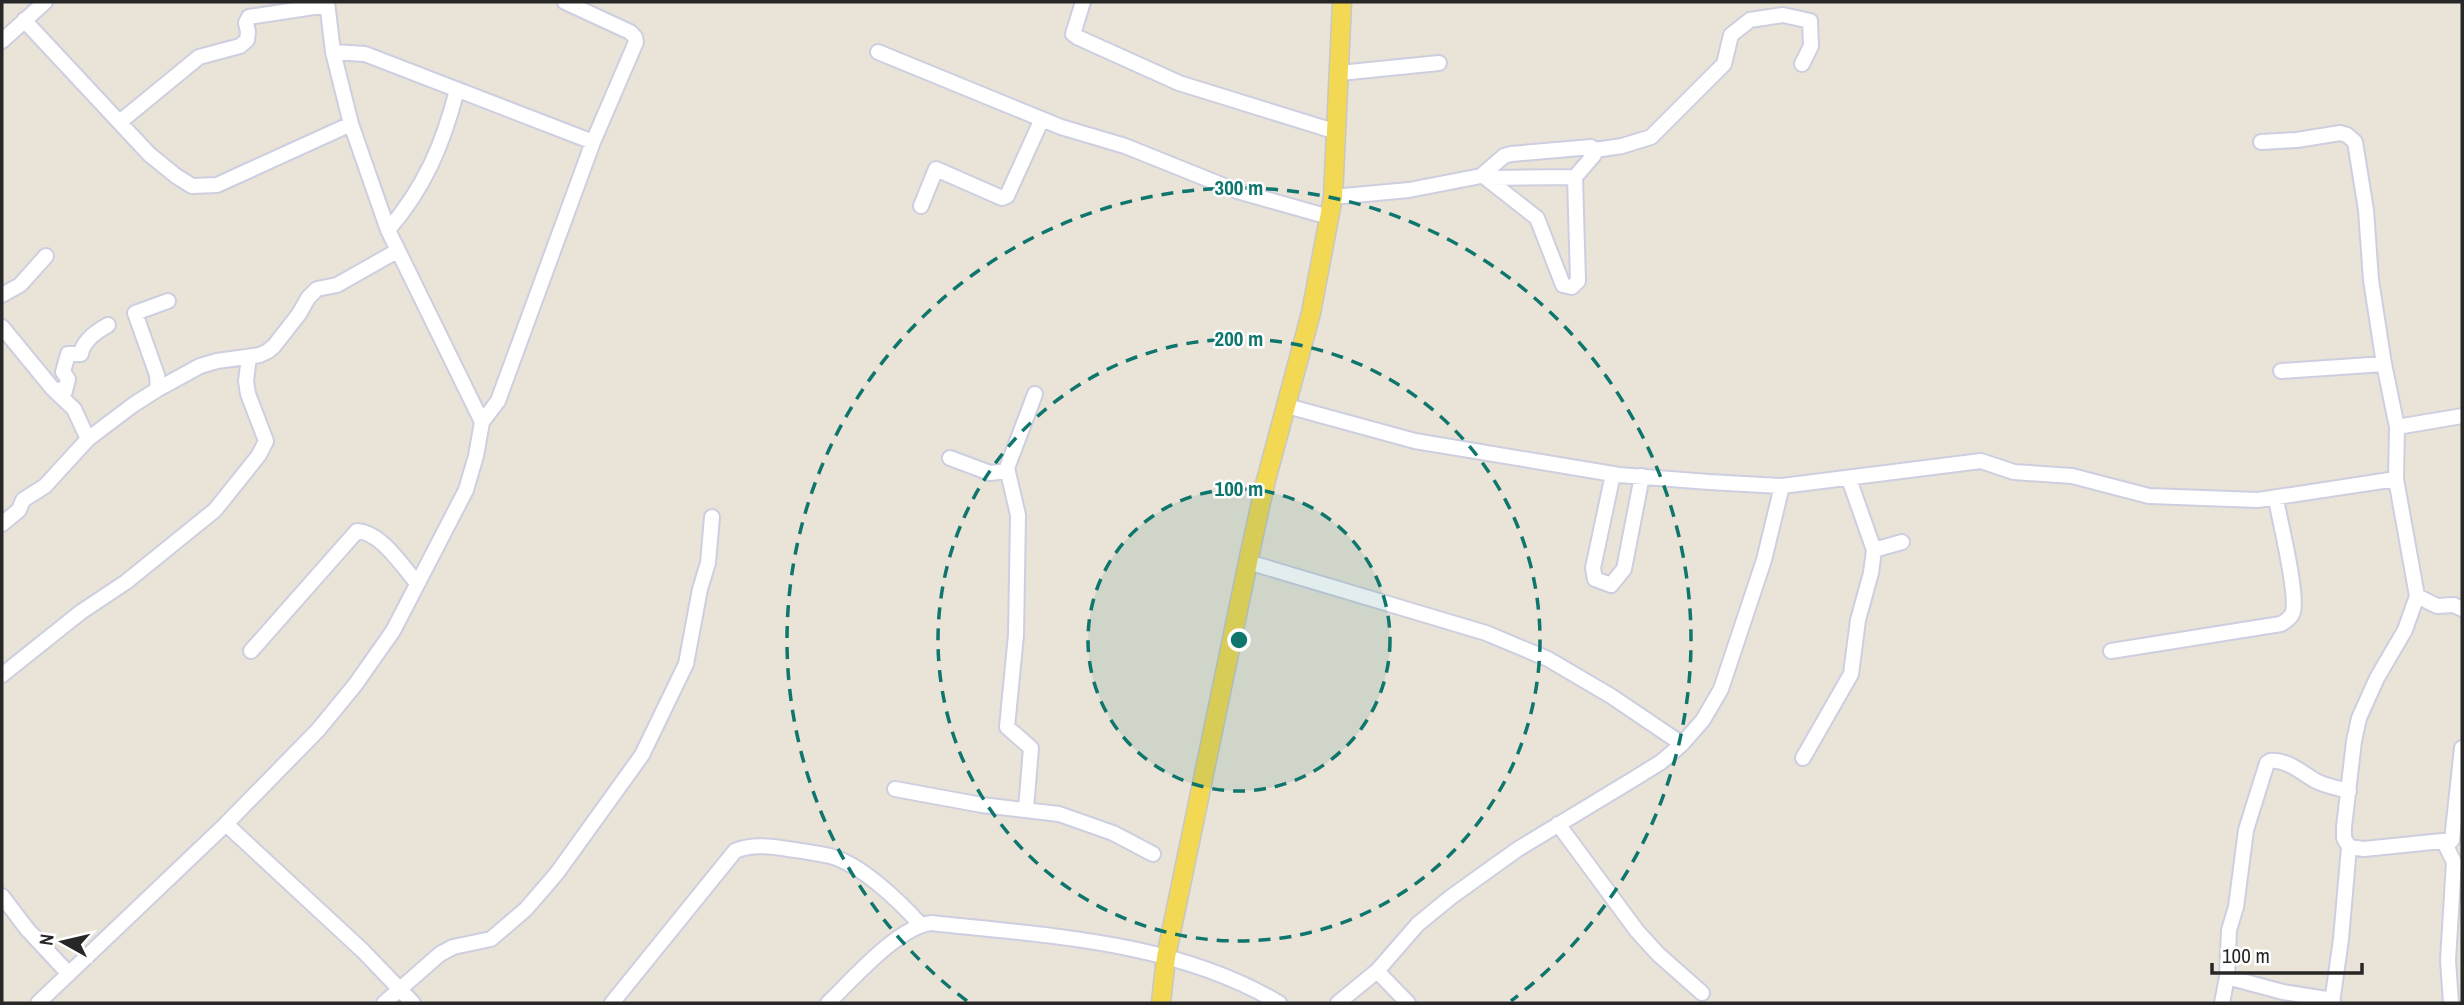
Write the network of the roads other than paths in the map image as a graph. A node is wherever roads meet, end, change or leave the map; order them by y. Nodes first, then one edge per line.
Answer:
1 (45, 2) edge
2 (1083, 2) edge
3 (1342, 2) edge
4 (327, 3) edge
5 (569, 3) edge
6 (24, 20) junction
7 (2, 41) edge
8 (878, 51) dead end
9 (333, 52) junction
10 (1440, 63) dead end
11 (1802, 64) dead end
12 (1340, 73) junction
13 (457, 90) junction
14 (1042, 119) junction
15 (121, 121) junction
16 (351, 124) junction
17 (1337, 132) junction
18 (593, 142) junction
19 (2261, 142) dead end
20 (1595, 150) junction
21 (1485, 177) junction
22 (1575, 177) junction
23 (1333, 197) junction
24 (921, 206) dead end
25 (1329, 217) junction
26 (387, 230) junction
27 (397, 251) junction
28 (46, 256) dead end
29 (2, 295) edge
30 (168, 301) dead end
31 (108, 326) dead end
32 (2, 327) edge
33 (249, 357) junction
34 (2384, 364) junction
35 (2281, 371) dead end
36 (158, 388) junction
37 (52, 389) junction
38 (1035, 394) dead end
39 (1287, 406) junction
40 (2462, 416) edge
41 (482, 422) junction
42 (2397, 426) junction
43 (88, 439) junction
44 (950, 458) dead end
45 (1008, 471) junction
46 (1613, 474) junction
47 (1642, 476) junction
48 (1849, 479) junction
49 (2396, 479) junction
50 (1782, 486) junction
51 (2276, 499) junction
52 (712, 517) dead end
53 (2, 524) edge
54 (1902, 542) dead end
55 (1874, 550) junction
56 (1248, 562) junction
57 (417, 583) junction
58 (2417, 591) junction
59 (2462, 609) edge
60 (251, 651) dead end
61 (2111, 651) dead end
62 (2, 675) edge
63 (1682, 744) junction
64 (2462, 748) edge
65 (1803, 758) dead end
66 (895, 789) dead end
67 (2348, 791) junction
68 (1026, 809) junction
69 (226, 824) junction
70 (1558, 824) junction
71 (2349, 847) junction
72 (2455, 849) edge
73 (1153, 854) dead end
74 (2, 896) edge
75 (920, 924) junction
76 (1166, 957) junction
77 (1377, 971) junction
78 (69, 974) junction
79 (2227, 977) junction
80 (400, 989) junction
81 (1702, 993) dead end
82 (2333, 1002) edge
83 (38, 1003) edge
84 (384, 1003) edge
85 (413, 1003) edge
86 (612, 1003) edge
87 (828, 1003) edge
88 (1161, 1003) edge
89 (1279, 1003) edge
90 (1338, 1003) edge
91 (1408, 1003) edge
92 (2222, 1003) edge
93 (2451, 1003) edge

1 - 6 street
2 - 17 street
3 - 12 main road
4 - 9 street
4 - 15 street
5 - 18 street
6 - 7 street
6 - 15 street
8 - 14 street
9 - 13 street
9 - 16 street
10 - 12 street
11 - 20 street
12 - 17 main road
13 - 18 street
13 - 26 street
14 - 24 street
14 - 25 street
15 - 16 street
16 - 26 street
17 - 23 main road
18 - 41 street
19 - 34 street
20 - 21 street
20 - 22 street
21 - 22 street
21 - 22 street
21 - 23 street
23 - 25 main road
25 - 39 main road
26 - 27 street
27 - 33 street
27 - 41 street
28 - 29 street
30 - 36 street
31 - 37 street
32 - 37 street
33 - 36 street
33 - 62 street
34 - 35 street
34 - 42 street
36 - 43 street
37 - 43 street
38 - 45 street
39 - 46 street
39 - 56 main road
40 - 42 street
41 - 57 street
42 - 49 street
43 - 53 street
44 - 45 street
45 - 68 street
46 - 47 street
46 - 47 street
47 - 50 street
48 - 50 street
48 - 51 street
48 - 55 street
49 - 51 street
49 - 58 street
50 - 63 street
51 - 61 street
52 - 80 street
54 - 55 street
55 - 65 street
56 - 63 street
56 - 76 main road
57 - 60 street
57 - 69 street
58 - 59 street
58 - 67 street
63 - 70 street
64 - 72 street
66 - 68 street
67 - 71 street
67 - 79 street
68 - 73 street
69 - 78 street
69 - 80 street
70 - 77 street
70 - 81 street
71 - 72 street
71 - 82 street
72 - 93 street
74 - 78 street
75 - 76 street
75 - 86 street
75 - 87 street
76 - 88 main road
76 - 89 street
77 - 90 street
77 - 91 street
78 - 83 street
79 - 82 street
79 - 92 street
80 - 84 street
80 - 85 street

